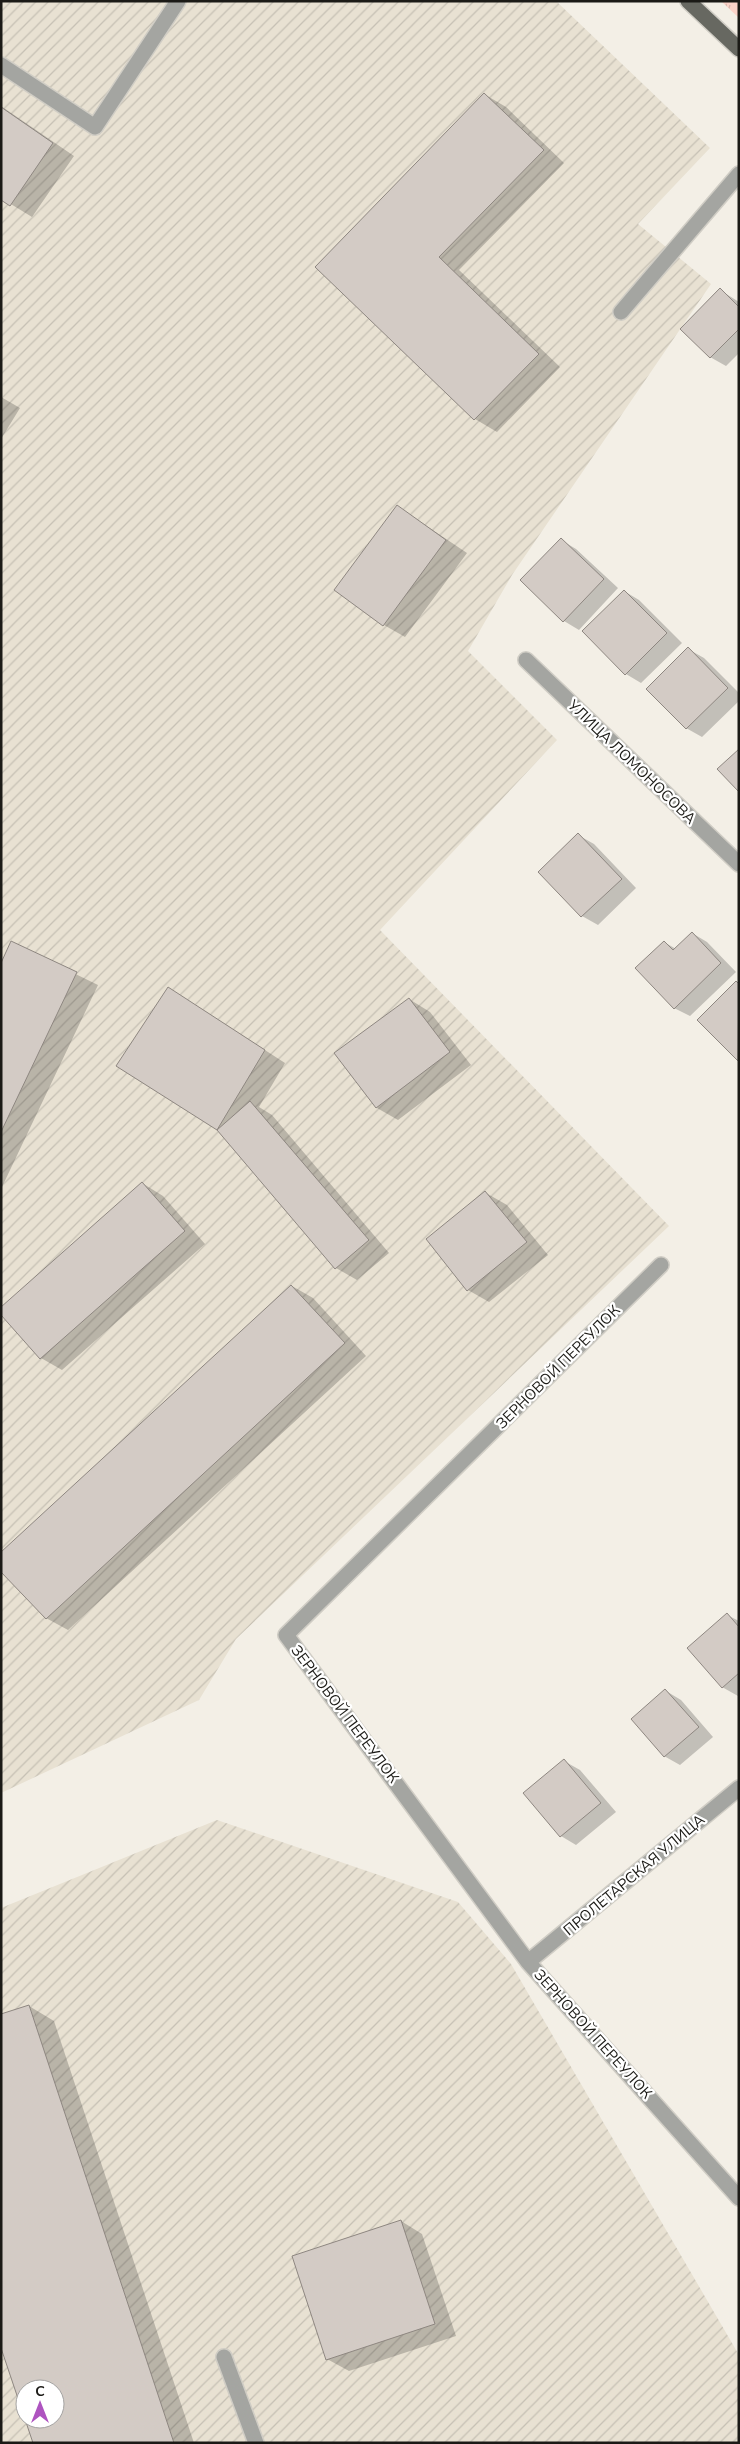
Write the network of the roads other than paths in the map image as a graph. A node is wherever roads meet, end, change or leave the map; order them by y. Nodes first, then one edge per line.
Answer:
1 (178, 1) edge
2 (688, 1) edge
3 (739, 49) edge
4 (1, 65) edge
5 (739, 174) edge
6 (621, 312) dead end
7 (526, 660) dead end
8 (739, 864) edge
9 (661, 1265) dead end
10 (739, 1788) edge
11 (528, 1962) junction
12 (739, 2198) edge
13 (224, 2358) dead end
14 (256, 2443) edge

1 - 4 street
2 - 3 main road
5 - 6 street
7 - 8 street, УЛИЦА ЛОМОНОСОВА
9 - 11 street, ЗЕРНОВОЙ ПЕРЕУЛОК
10 - 11 street, ПРОЛЕТАРСКАЯ УЛИЦА
11 - 12 street, ЗЕРНОВОЙ ПЕРЕУЛОК
13 - 14 street

